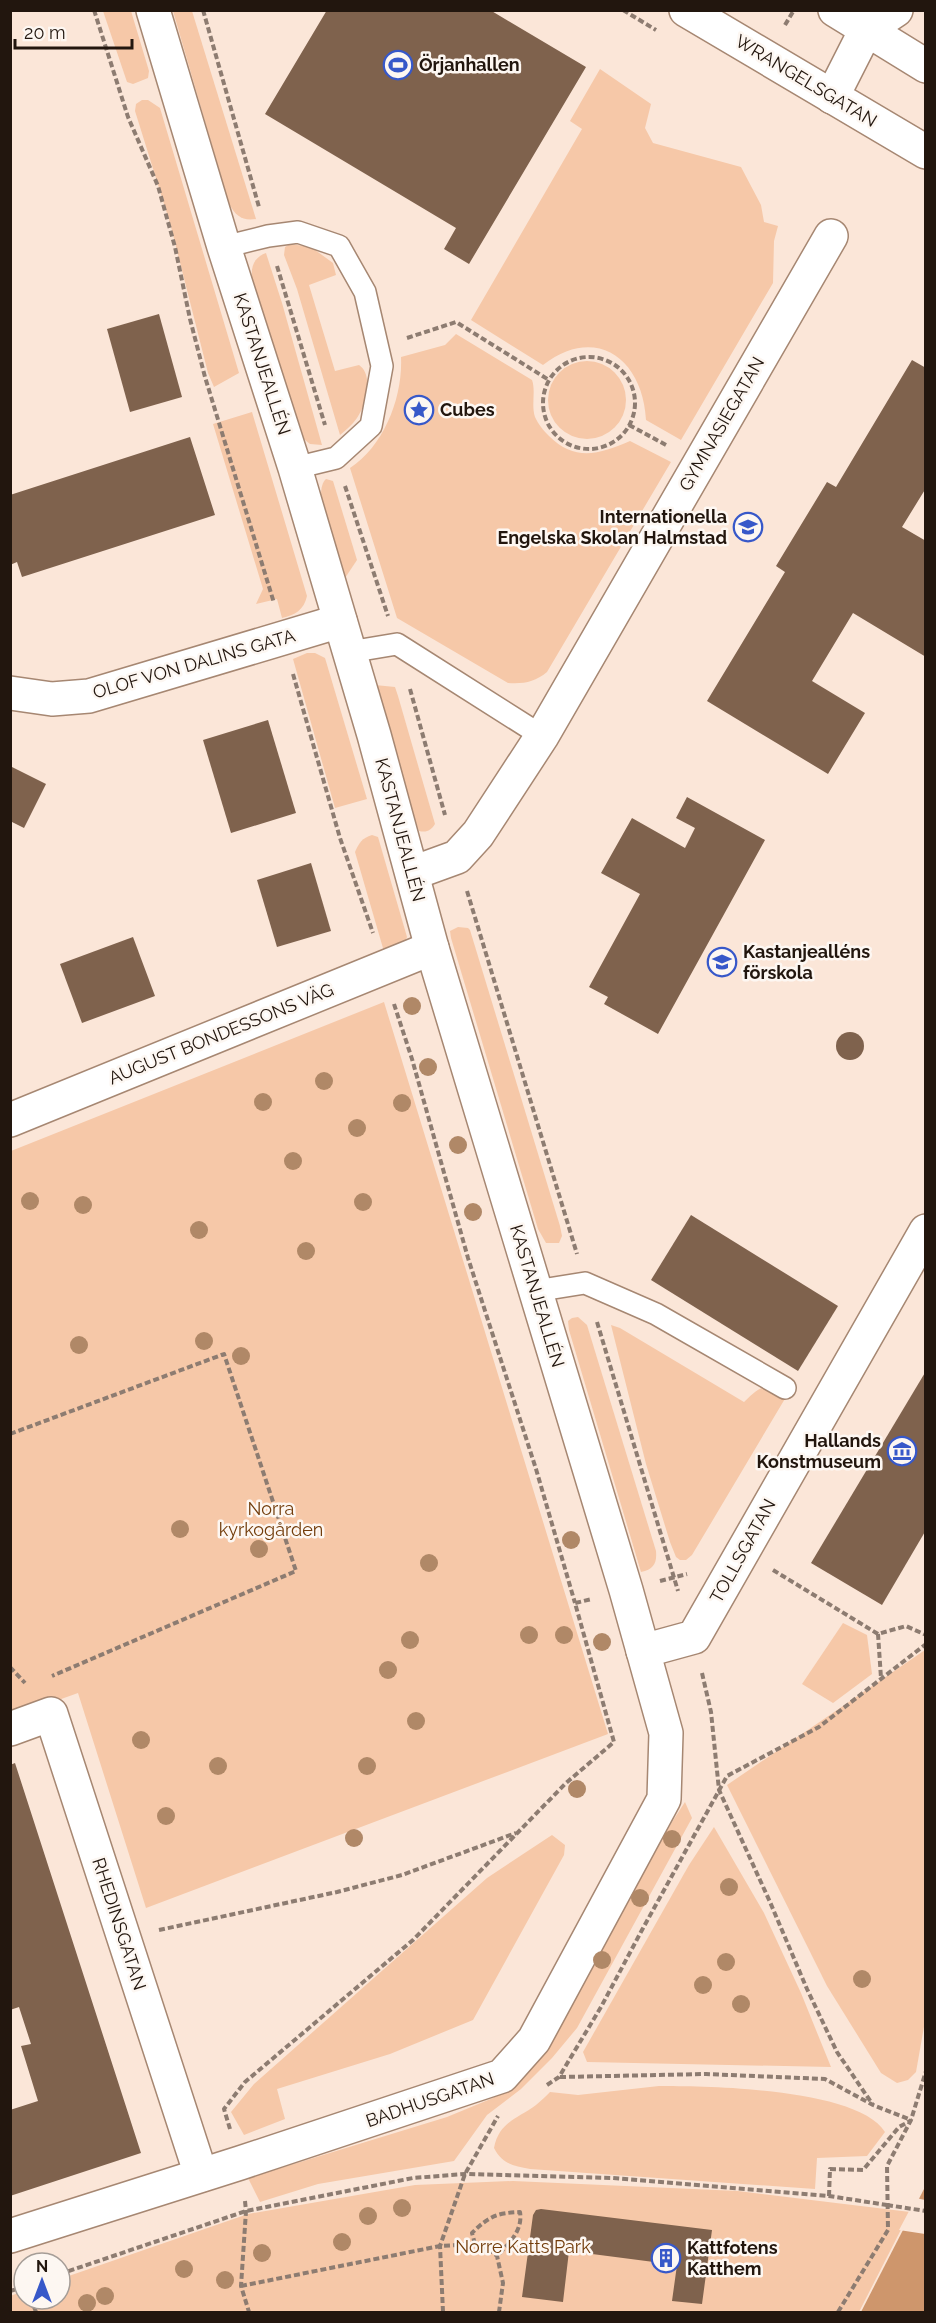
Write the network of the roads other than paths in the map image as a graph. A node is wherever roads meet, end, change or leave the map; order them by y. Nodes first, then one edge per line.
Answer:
1 (153, 10) edge
2 (686, 10) edge
3 (835, 10) edge
4 (896, 10) edge
5 (863, 20) edge
6 (926, 66) edge
7 (832, 97) junction
8 (926, 153) edge
9 (831, 236) dead end
10 (224, 247) junction
11 (296, 468) junction
12 (340, 621) junction
13 (349, 652) junction
14 (10, 693) edge
15 (542, 736) junction
16 (413, 873) junction
17 (432, 948) junction
18 (10, 1120) edge
19 (926, 1231) edge
20 (536, 1292) junction
21 (785, 1388) dead end
22 (643, 1651) junction
23 (10, 1729) edge
24 (201, 2175) junction
25 (10, 2236) edge

1 - 10 street, KASTANJEALLÉN
2 - 7 street, WRANGELSGATAN
3 - 5 street
4 - 5 street
5 - 6 street
5 - 7 street
7 - 8 street, WRANGELSGATAN
9 - 15 street, GYMNASIEGATAN
10 - 11 street, KASTANJEALLÉN
10 - 11 lane
11 - 12 street, KASTANJEALLÉN
12 - 13 street, KASTANJEALLÉN
12 - 14 street, OLOF VON DALINS GATA
13 - 15 lane
13 - 16 street, KASTANJEALLÉN
15 - 16 street, GYMNASIEGATAN
16 - 17 street, KASTANJEALLÉN
17 - 18 street, AUGUST BONDESSONS VÄG
17 - 20 street, KASTANJEALLÉN
19 - 22 street, TOLLSGATAN
20 - 21 lane
20 - 22 street, KASTANJEALLÉN
22 - 24 street, BADHUSGATAN
23 - 24 street, RHEDINSGATAN
24 - 25 street, BADHUSGATAN

